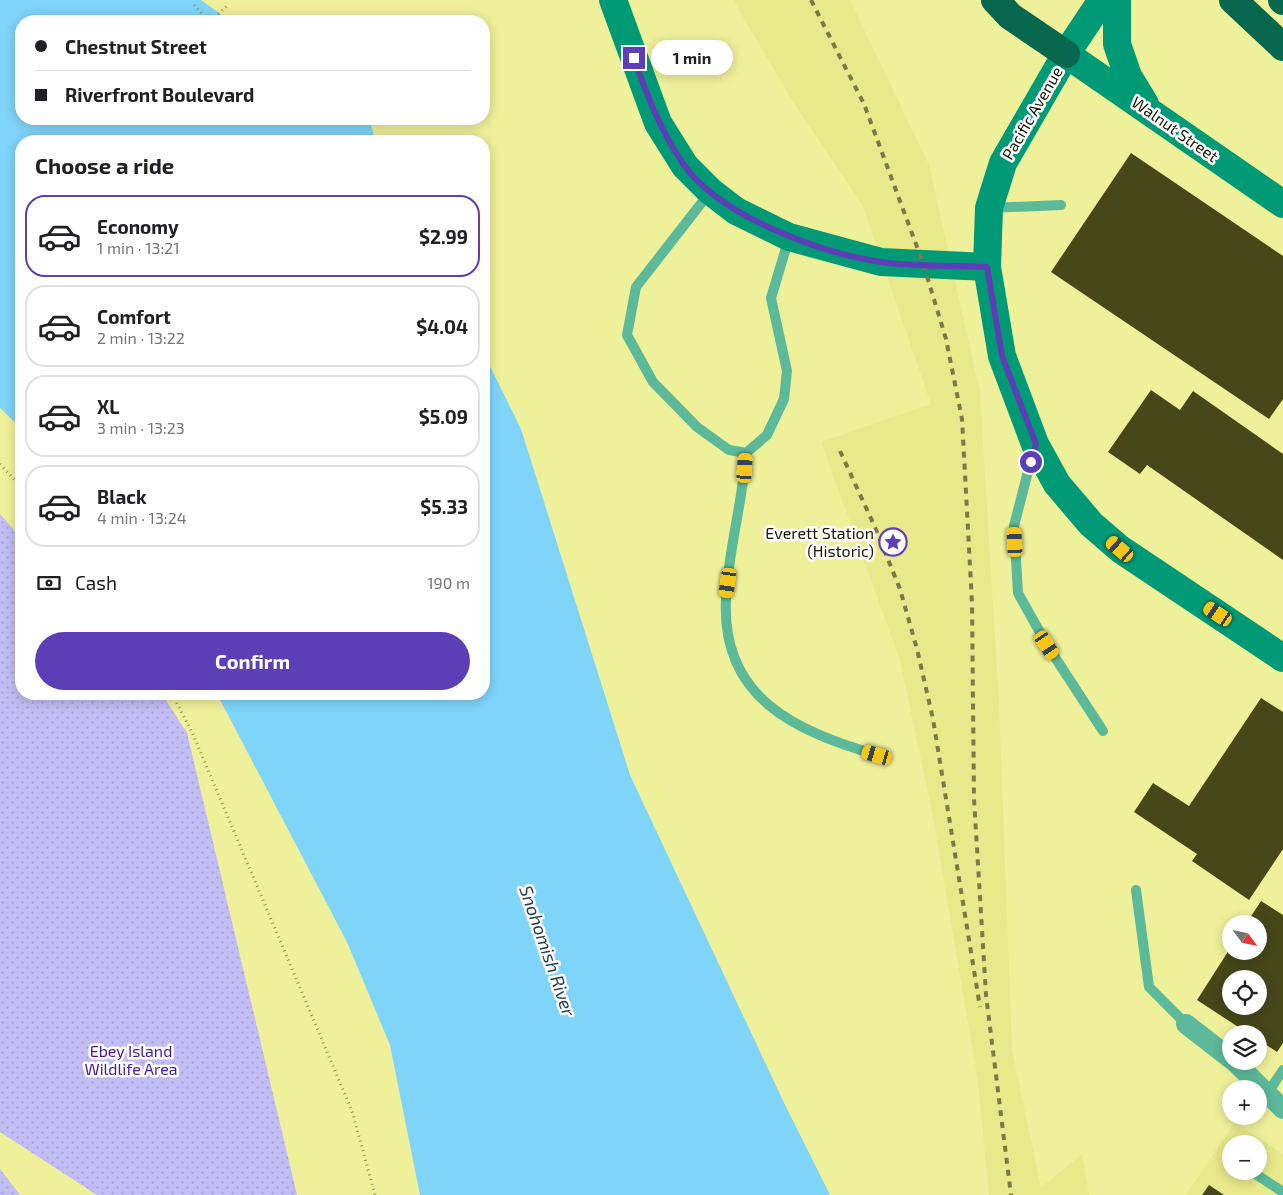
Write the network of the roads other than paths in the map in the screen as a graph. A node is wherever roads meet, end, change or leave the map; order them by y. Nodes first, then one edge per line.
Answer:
1 (613, 0) edge
2 (995, 0) edge
3 (1102, 0) edge
4 (1116, 0) edge
5 (1233, 0) edge
6 (1283, 47) edge
7 (1066, 54) junction
8 (1150, 112) junction
9 (710, 191) junction
10 (1283, 204) edge
11 (1061, 205) dead end
12 (989, 208) junction
13 (789, 237) junction
14 (987, 267) junction
15 (1036, 444) junction
16 (746, 453) junction
17 (1283, 658) edge
18 (1103, 731) dead end
19 (877, 755) dead end
20 (1136, 890) dead end
21 (1186, 1024) joint
22 (1222, 1052) edge
23 (1243, 1070) edge
24 (1283, 1070) edge
25 (1268, 1094) junction
26 (1283, 1109) edge
27 (1265, 1180) edge
28 (1283, 1192) edge

1 - 9 street
2 - 7 highway
3 - 7 street, Pacific Avenue
4 - 8 street
5 - 6 highway
7 - 8 street, Walnut Street
7 - 12 street, Pacific Avenue
8 - 10 street, Walnut Street
9 - 13 street
9 - 16 lane
11 - 12 lane
12 - 14 street, Pacific Avenue
13 - 14 street
13 - 16 lane
14 - 15 street, Pacific Avenue
15 - 17 street, Pacific Avenue
15 - 18 lane
16 - 19 lane
20 - 21 lane
21 - 22 street
23 - 25 street
24 - 25 lane
25 - 26 street
27 - 28 lane

